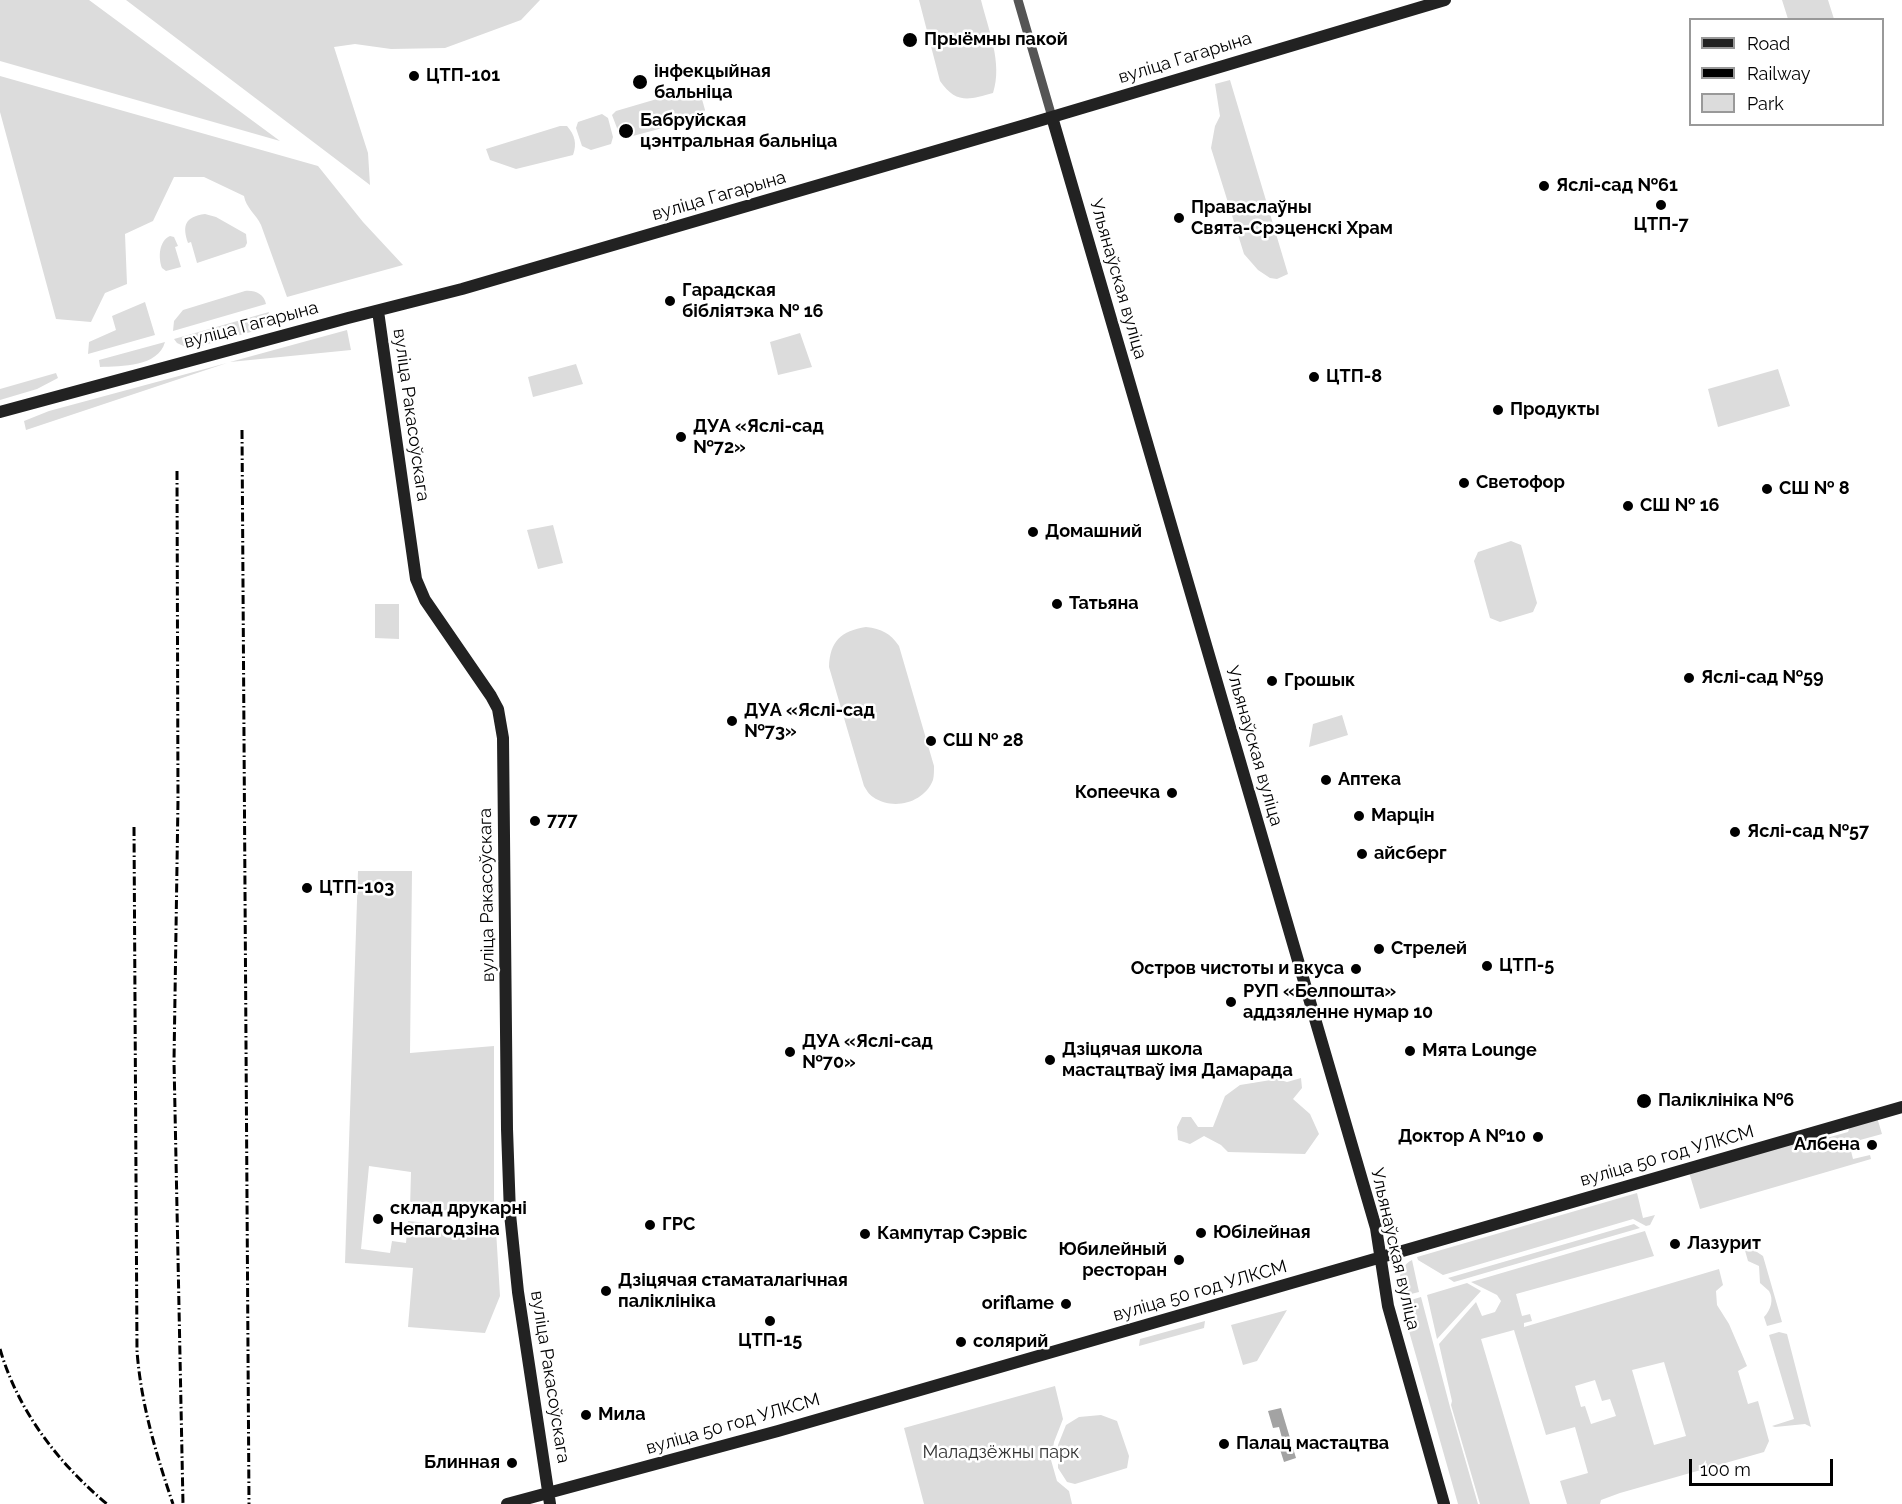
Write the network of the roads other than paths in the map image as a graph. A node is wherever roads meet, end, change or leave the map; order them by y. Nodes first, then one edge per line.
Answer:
1 (1018, 0) edge
2 (1445, 0) edge
3 (1052, 117) junction
4 (378, 310) junction
5 (0, 412) edge
6 (1902, 1107) edge
7 (1379, 1258) junction
8 (549, 1498) edge
9 (507, 1504) edge
10 (1444, 1504) edge

1 - 3 street, Ульянаўская вуліца
2 - 3 main road, вуліца Гагарына
3 - 4 main road, вуліца Гагарына
3 - 7 main road, Ульянаўская вуліца
4 - 5 main road, вуліца Гагарына
4 - 8 main road, вуліца Ракасоўскага
6 - 7 main road, вуліца 50 год УЛКСМ
7 - 8 main road, вуліца 50 год УЛКСМ
7 - 10 main road, Ульянаўская вуліца
8 - 9 main road, вуліца 50 год УЛКСМ

